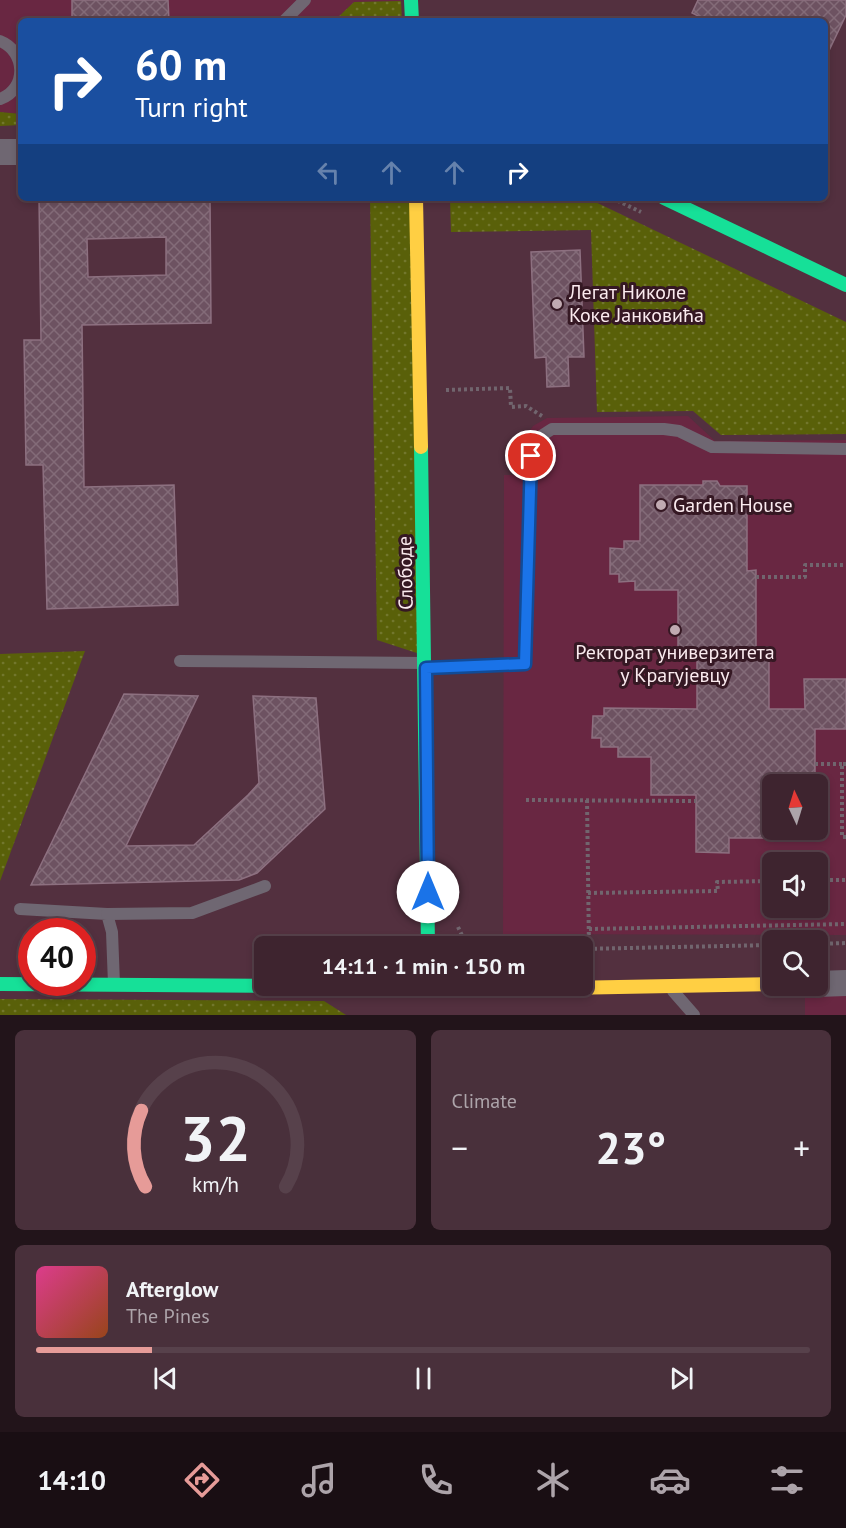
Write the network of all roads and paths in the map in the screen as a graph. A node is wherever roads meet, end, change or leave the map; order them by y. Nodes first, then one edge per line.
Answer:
1 (305, 0) edge
2 (411, 0) edge
3 (287, 18) edge
4 (412, 18) edge
5 (0, 41) edge
6 (18, 57) edge
7 (18, 86) edge
8 (0, 99) edge
9 (0, 152) edge
10 (18, 152) edge
11 (416, 201) edge
12 (670, 201) edge
13 (846, 285) edge
14 (445, 390) dead end
15 (552, 429) junction
16 (846, 449) edge
17 (846, 565) edge
18 (756, 577) dead end
19 (180, 661) dead end
20 (426, 666) junction
21 (815, 764) dead end
22 (844, 764) edge
23 (526, 800) dead end
24 (587, 800) junction
25 (696, 801) dead end
26 (846, 837) edge
27 (828, 880) edge
28 (846, 880) edge
29 (762, 881) edge
30 (265, 886) dead end
31 (588, 893) junction
32 (20, 909) dead end
33 (107, 914) junction
34 (846, 924) edge
35 (589, 929) junction
36 (428, 936) edge
37 (589, 936) edge
38 (846, 943) edge
39 (828, 944) edge
40 (762, 945) edge
41 (593, 948) edge
42 (846, 983) edge
43 (0, 984) edge
44 (762, 984) edge
45 (828, 984) edge
46 (114, 985) junction
47 (668, 986) junction
48 (254, 987) edge
49 (593, 987) edge
50 (694, 1015) edge

1 - 3 lane
2 - 4 street
5 - 6 lane
7 - 8 lane
9 - 10 street
11 - 20 street, Слободе
12 - 13 street
14 - 15 path
15 - 16 lane
15 - 20 lane
17 - 18 path
19 - 20 lane
20 - 36 street, Слободе
21 - 22 path
22 - 26 path
23 - 24 path
24 - 25 path
24 - 31 path
27 - 28 path
29 - 31 path
30 - 33 lane
31 - 35 path
32 - 33 lane
33 - 46 lane
34 - 35 path
35 - 37 path
38 - 39 path
40 - 41 path
42 - 45 street
43 - 46 street
44 - 47 street
46 - 48 street
47 - 49 street
47 - 50 lane

